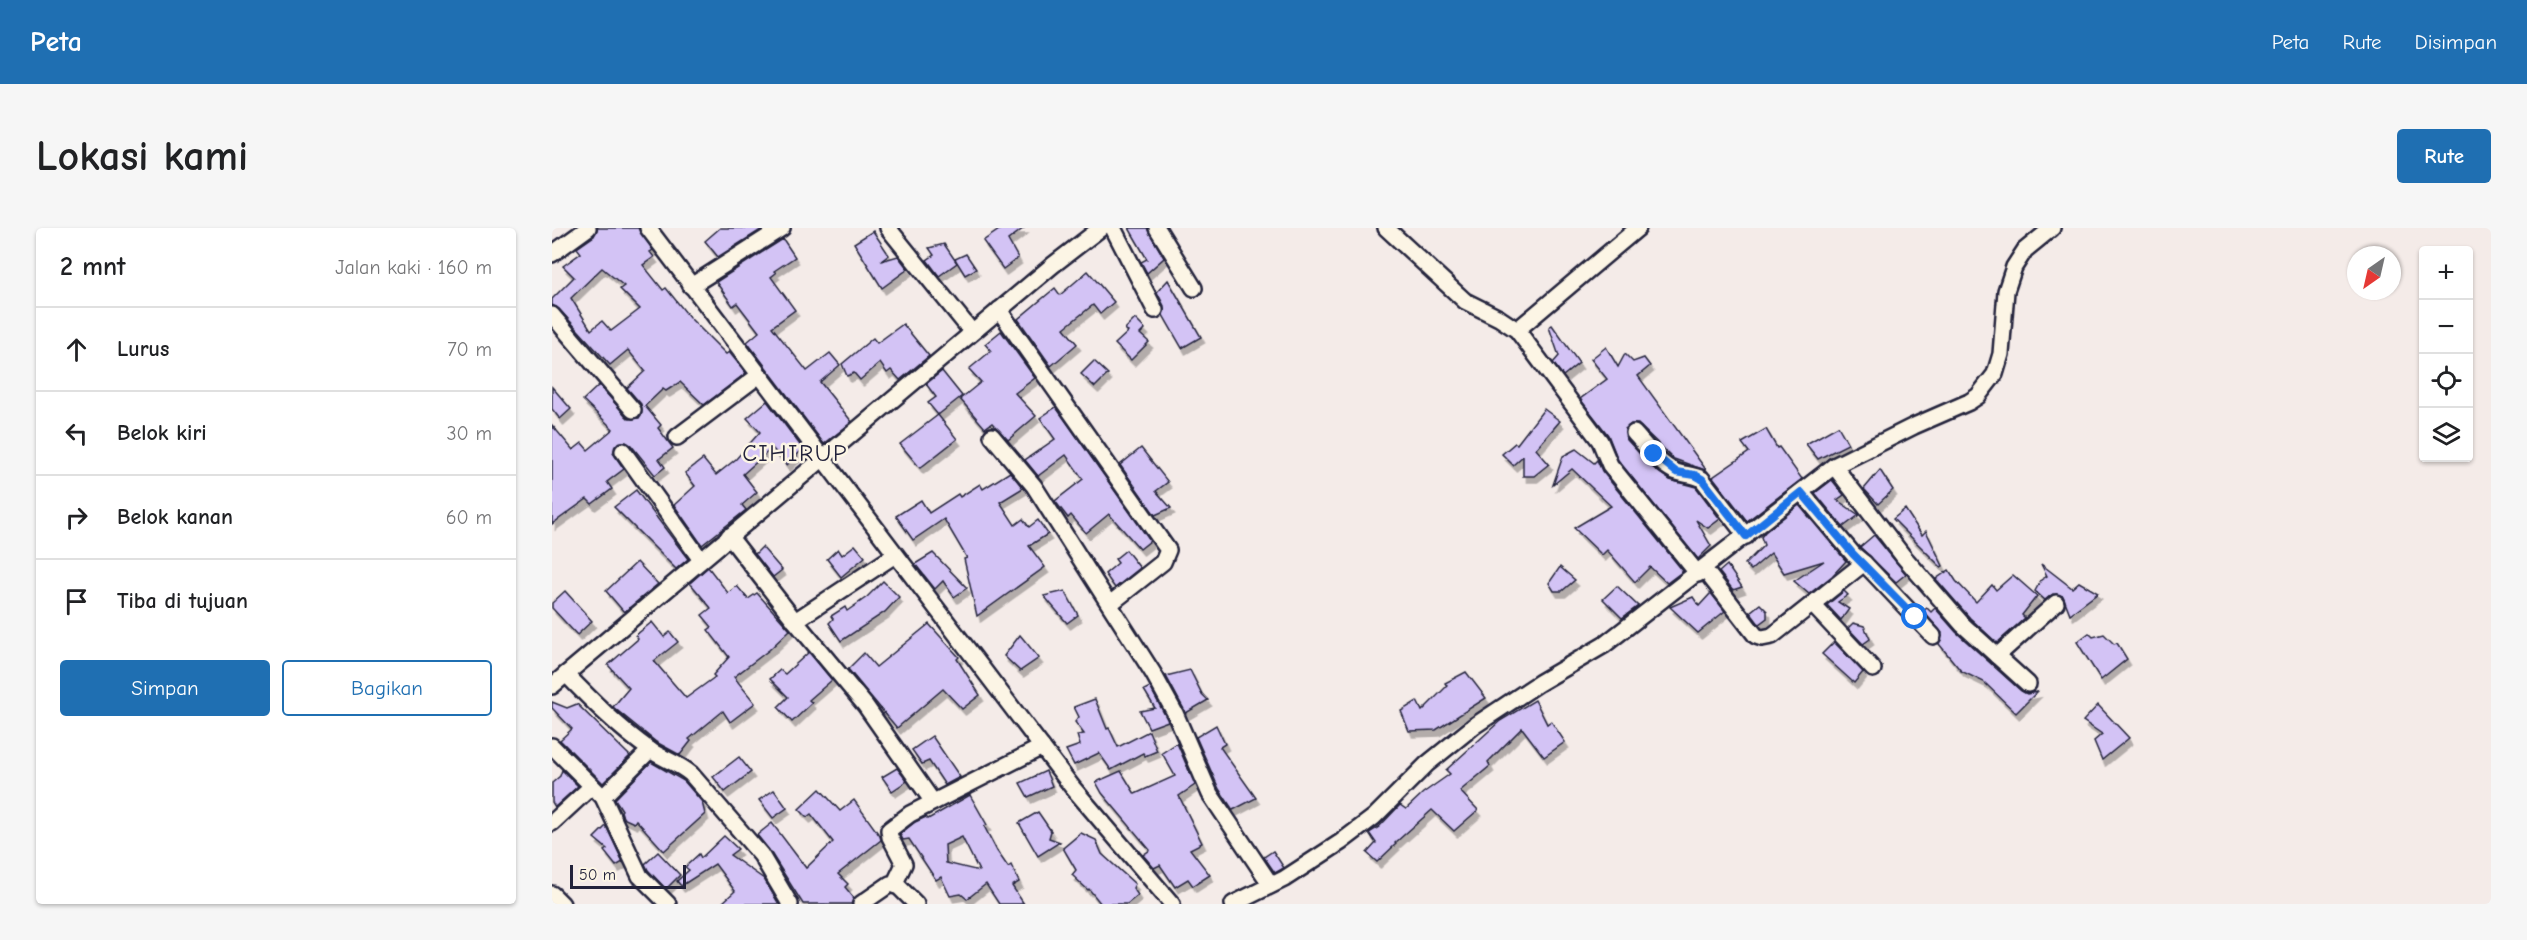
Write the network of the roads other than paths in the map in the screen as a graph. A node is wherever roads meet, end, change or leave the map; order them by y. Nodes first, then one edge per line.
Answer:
1 (588, 228) edge
2 (648, 228) edge
3 (782, 228) edge
4 (888, 228) edge
5 (1101, 228) edge
6 (1113, 228) edge
7 (1157, 228) edge
8 (1386, 228) edge
9 (1638, 228) edge
10 (2052, 228) edge
11 (552, 254) edge
12 (691, 286) junction
13 (1194, 288) dead end
14 (999, 310) junction
15 (1155, 310) dead end
16 (552, 315) edge
17 (1518, 330) junction
18 (972, 333) junction
19 (758, 376) junction
20 (633, 410) dead end
21 (1634, 433) dead end
22 (677, 436) dead end
23 (992, 436) dead end
24 (623, 451) dead end
25 (821, 459) junction
26 (1834, 466) junction
27 (1801, 492) junction
28 (729, 536) junction
29 (1746, 536) junction
30 (895, 555) junction
31 (701, 560) junction
32 (1864, 564) junction
33 (1701, 571) junction
34 (2056, 603) dead end
35 (1110, 604) junction
36 (1812, 604) junction
37 (795, 621) junction
38 (1933, 636) dead end
39 (1997, 656) junction
40 (1873, 669) dead end
41 (566, 674) junction
42 (2028, 684) dead end
43 (552, 686) edge
44 (552, 746) edge
45 (1042, 747) junction
46 (650, 750) junction
47 (597, 792) junction
48 (933, 802) junction
49 (552, 823) edge
50 (894, 885) junction
51 (1271, 885) junction
52 (552, 894) edge
53 (562, 904) edge
54 (668, 904) edge
55 (790, 904) edge
56 (861, 904) edge
57 (916, 904) edge
58 (1172, 904) edge
59 (1233, 904) edge

1 - 11 street
2 - 12 street
3 - 12 street
4 - 18 street
5 - 14 street
6 - 15 street
7 - 13 street
8 - 17 street
9 - 17 street
10 - 26 street
12 - 19 street
14 - 18 street
14 - 35 street
16 - 20 street
17 - 33 street
18 - 25 street
19 - 22 street
19 - 25 street
21 - 29 street
23 - 35 street
24 - 31 street
25 - 28 street
25 - 30 street
26 - 27 street
26 - 39 street
27 - 29 street
27 - 32 street
28 - 31 street
28 - 37 street
29 - 33 street
30 - 37 street
30 - 45 street
31 - 41 street
32 - 36 street
32 - 38 street
33 - 36 street
33 - 51 street
34 - 39 street
35 - 51 street
36 - 40 street
37 - 48 street
39 - 42 street
41 - 43 street
41 - 46 street
44 - 47 street
45 - 48 street
45 - 58 street
46 - 47 street
46 - 55 street
47 - 49 street
47 - 54 street
48 - 50 street
50 - 56 street
50 - 57 street
51 - 59 street
52 - 53 street

